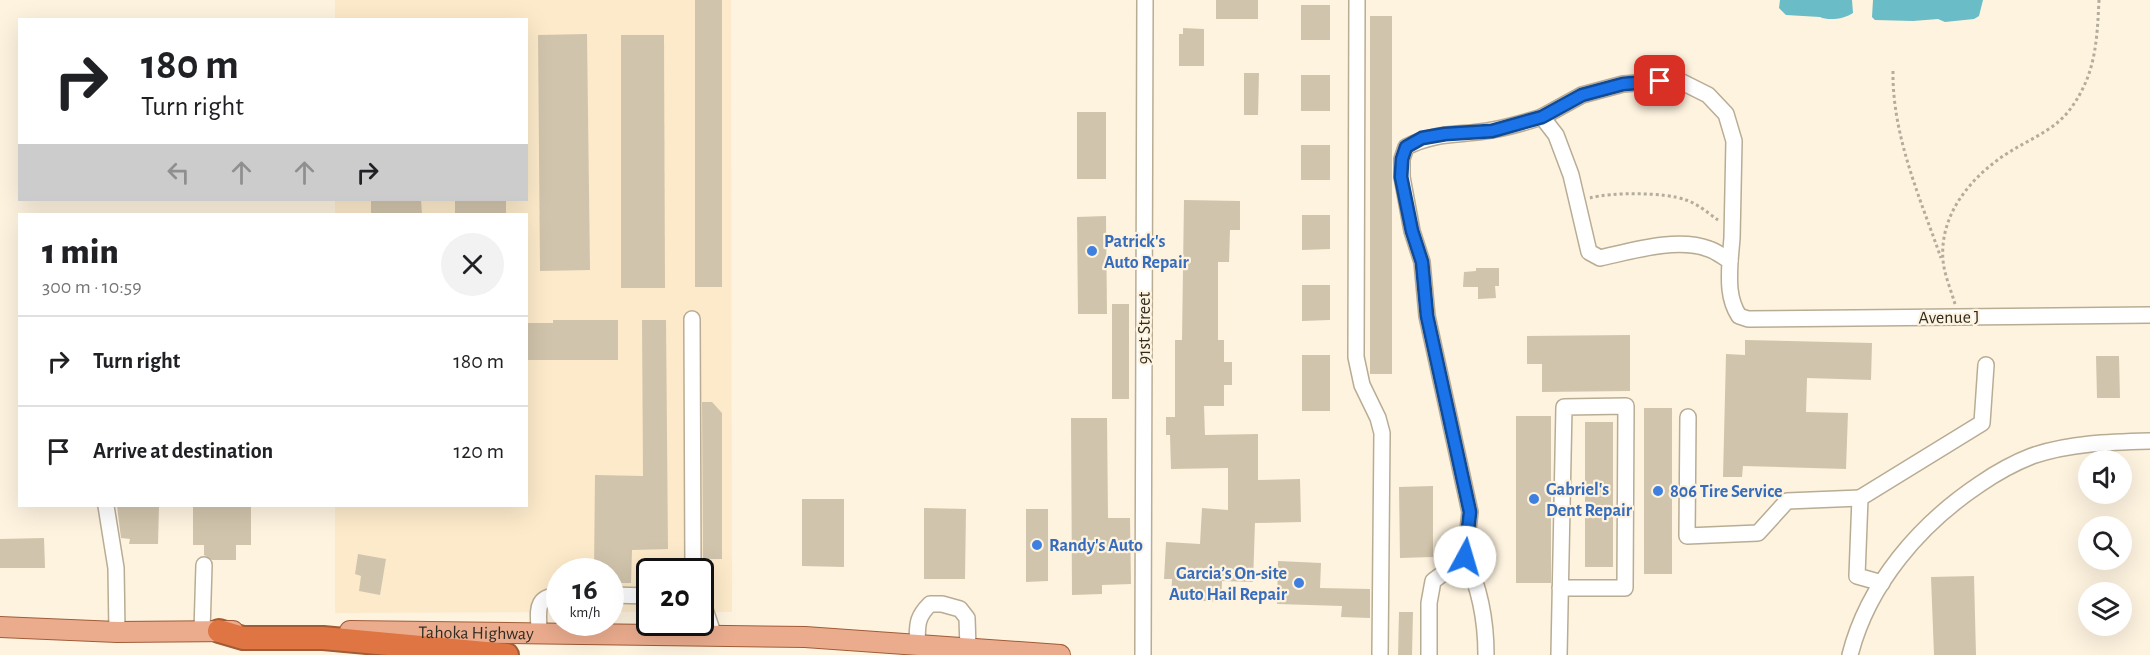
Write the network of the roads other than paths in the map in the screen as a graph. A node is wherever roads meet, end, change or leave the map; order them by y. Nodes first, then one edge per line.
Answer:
1 (1145, 0) edge
2 (1357, 0) edge
3 (1542, 117) junction
4 (1730, 261) junction
5 (2150, 315) edge
6 (692, 319) dead end
7 (1986, 364) dead end
8 (1688, 417) dead end
9 (2150, 441) edge
10 (1860, 498) junction
11 (106, 507) edge
12 (1465, 557) junction
13 (693, 558) edge
14 (204, 566) dead end
15 (1882, 583) junction
16 (1560, 588) junction
17 (546, 597) edge
18 (0, 627) edge
19 (211, 631) junction
20 (117, 632) junction
21 (539, 633) junction
22 (636, 635) edge
23 (714, 636) edge
24 (917, 645) junction
25 (968, 648) junction
26 (507, 655) edge
27 (1060, 655) edge
28 (1143, 655) edge
29 (1380, 655) edge
30 (1429, 655) edge
31 (1486, 655) edge
32 (1559, 655) edge
33 (1850, 655) edge

1 - 28 street, 91st Street
2 - 29 street
3 - 4 street
3 - 4 street
3 - 12 street
4 - 5 street, Avenue J
6 - 13 street
7 - 10 street
8 - 10 street
9 - 15 street
10 - 15 street
11 - 20 street
12 - 30 street
12 - 31 street
14 - 19 street
15 - 33 street
16 - 16 street
16 - 32 street
17 - 21 street
18 - 20 main road, Tahoka Highway
19 - 20 main road, Tahoka Highway
19 - 21 main road, Tahoka Highway
19 - 26 highway
21 - 22 main road, Tahoka Highway
23 - 24 main road, Tahoka Highway
24 - 25 main road, Tahoka Highway
24 - 25 street
25 - 27 main road, Tahoka Highway

